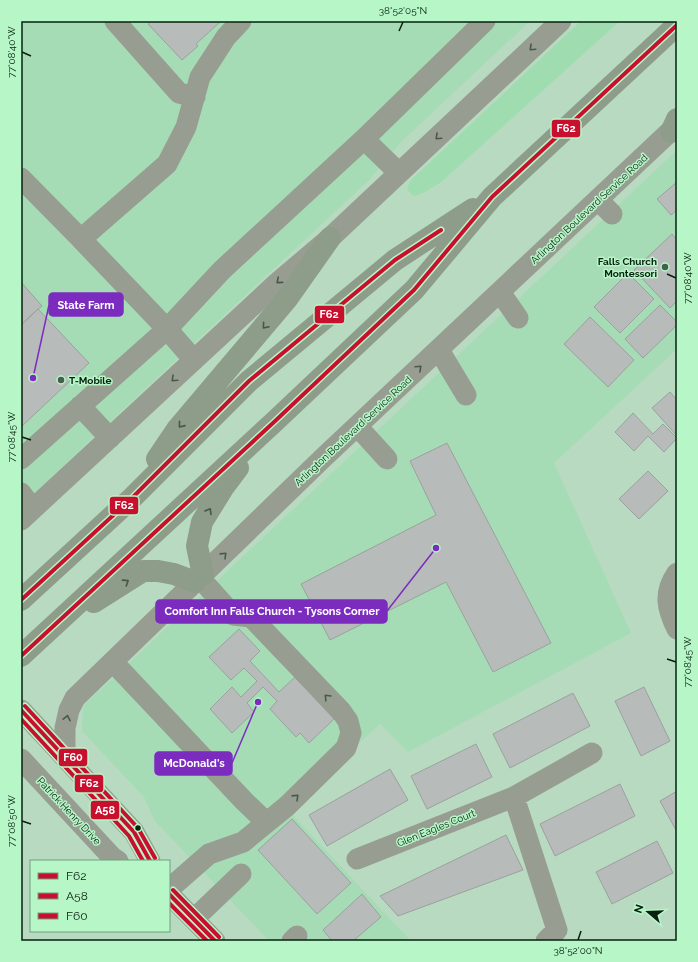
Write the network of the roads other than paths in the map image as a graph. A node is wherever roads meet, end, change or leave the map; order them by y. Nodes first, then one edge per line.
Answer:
1 (114, 21) edge
2 (241, 21) edge
3 (485, 21) edge
4 (561, 21) edge
5 (677, 25) edge
6 (195, 97) junction
7 (674, 132) edge
8 (364, 139) junction
9 (399, 173) junction
10 (21, 178) edge
11 (492, 197) junction
12 (330, 238) junction
13 (81, 239) junction
14 (500, 292) junction
15 (518, 318) dead end
16 (167, 329) junction
17 (439, 350) junction
18 (194, 360) junction
19 (466, 395) dead end
20 (80, 406) junction
21 (273, 423) junction
22 (357, 426) junction
23 (110, 438) junction
24 (21, 459) edge
25 (387, 459) dead end
26 (132, 498) junction
27 (25, 508) edge
28 (675, 575) edge
29 (199, 578) junction
30 (21, 600) edge
31 (677, 629) edge
32 (46, 633) junction
33 (21, 656) edge
34 (113, 662) junction
35 (21, 710) edge
36 (592, 753) dead end
37 (65, 757) junction
38 (21, 759) edge
39 (21, 777) edge
40 (50, 789) junction
41 (514, 797) junction
42 (266, 822) junction
43 (357, 859) dead end
44 (116, 860) edge
45 (149, 860) edge
46 (242, 874) dead end
47 (170, 888) edge
48 (170, 895) edge
49 (194, 919) junction
50 (552, 935) edge
51 (215, 941) edge

1 - 6 street
2 - 6 street
3 - 8 street
4 -> 9 street
5 - 11 highway
6 - 13 street
7 - 14 street, Arlington Boulevard Service Road
8 - 9 street
8 - 16 street
9 - 12 street
10 - 13 street
11 - 21 highway
11 - 26 highway
12 -> 18 street
12 -> 26 highway
13 - 16 street
14 - 15 street
14 - 17 street, Arlington Boulevard Service Road
16 - 18 street
16 - 20 street
17 - 19 street
22 -> 17 street, Arlington Boulevard Service Road
18 -> 23 street
20 - 23 street
20 - 24 street
29 -> 21 highway
21 - 32 highway
22 - 25 street
29 -> 22 street, Arlington Boulevard Service Road
23 - 27 street
26 - 30 highway
28 - 31 street
32 -> 29 highway
29 - 34 street, Arlington Boulevard Service Road
42 -> 29 street
32 - 33 highway
37 -> 34 street, Arlington Boulevard Service Road
34 - 42 street
35 - 37 street
36 - 41 street, Glen Eagles Court
37 - 45 street
38 - 40 street, Patrick Henry Drive
39 - 40 street
40 - 44 street, Patrick Henry Drive
41 - 43 street, Glen Eagles Court
41 - 50 street
42 - 47 street
46 - 49 street
48 - 49 street
49 - 51 street

